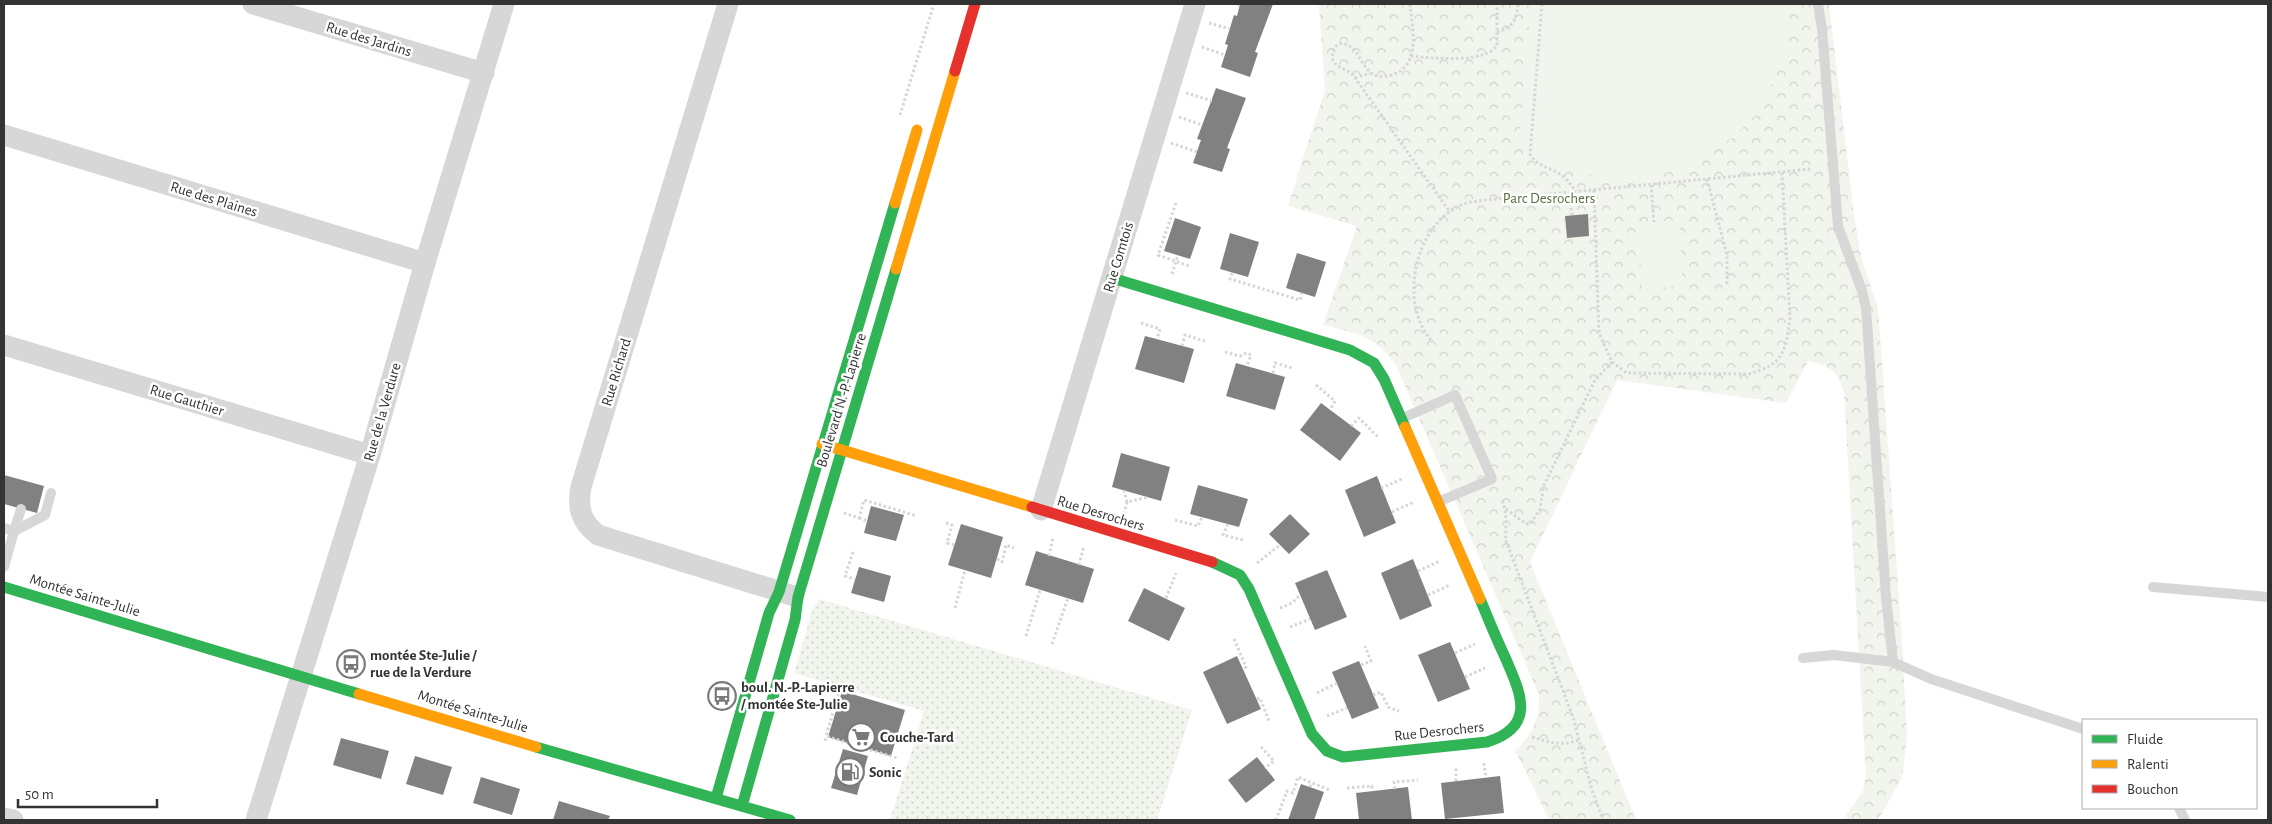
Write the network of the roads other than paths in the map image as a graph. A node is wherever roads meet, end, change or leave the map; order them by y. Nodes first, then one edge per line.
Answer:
1 (254, 4) edge
2 (504, 4) edge
3 (728, 4) edge
4 (975, 4) edge
5 (1818, 4) edge
6 (1199, 12) edge
7 (484, 73) junction
8 (921, 116) dead end
9 (4, 135) edge
10 (425, 263) junction
11 (1112, 278) junction
12 (4, 345) edge
13 (1400, 418) junction
14 (822, 444) junction
15 (841, 450) junction
16 (370, 455) junction
17 (51, 493) dead end
18 (1437, 503) junction
19 (21, 509) dead end
20 (1041, 510) junction
21 (4, 528) edge
22 (14, 531) junction
23 (4, 567) edge
24 (4, 587) edge
25 (2153, 587) dead end
26 (788, 595) junction
27 (2268, 597) edge
28 (1804, 658) dead end
29 (1893, 662) junction
30 (300, 676) junction
31 (2082, 729) edge
32 (716, 798) junction
33 (742, 806) junction
34 (4, 818) edge
35 (12, 820) edge
36 (256, 820) edge
37 (790, 820) edge

1 - 7 street, Rue des Jardins
2 - 7 street, Rue de la Verdure
3 - 26 street, Rue Richard
4 - 15 street, Boulevard N.-P.-Lapierre
5 - 29 lane
6 - 11 street, Rue Comtois
7 - 10 street, Rue de la Verdure
8 - 14 street, Boulevard N.-P.-Lapierre
9 - 10 street, Rue des Plaines
10 - 16 street, Rue de la Verdure
11 - 13 street, Rue Desrochers
11 - 20 street, Rue Comtois
12 - 16 street, Rue Gauthier
13 - 18 street, Rue Desrochers
13 - 18 lane
14 - 15 street, Rue Desrochers
14 - 26 street, Boulevard N.-P.-Lapierre
15 - 20 street, Rue Desrochers
15 - 26 street, Boulevard N.-P.-Lapierre
16 - 30 street, Rue de la Verdure
17 - 22 lane
18 - 20 street, Rue Desrochers
19 - 22 lane
21 - 22 lane
22 - 23 lane
24 - 30 street, Montée Sainte-Julie
25 - 27 lane
26 - 32 street, Boulevard N.-P.-Lapierre
26 - 33 street, Boulevard N.-P.-Lapierre
28 - 29 lane
29 - 31 lane
30 - 32 street, Montée Sainte-Julie
30 - 36 street, Rue de la Verdure
32 - 33 street, Montée Sainte-Julie
33 - 37 street, Montée Sainte-Julie
34 - 35 street

